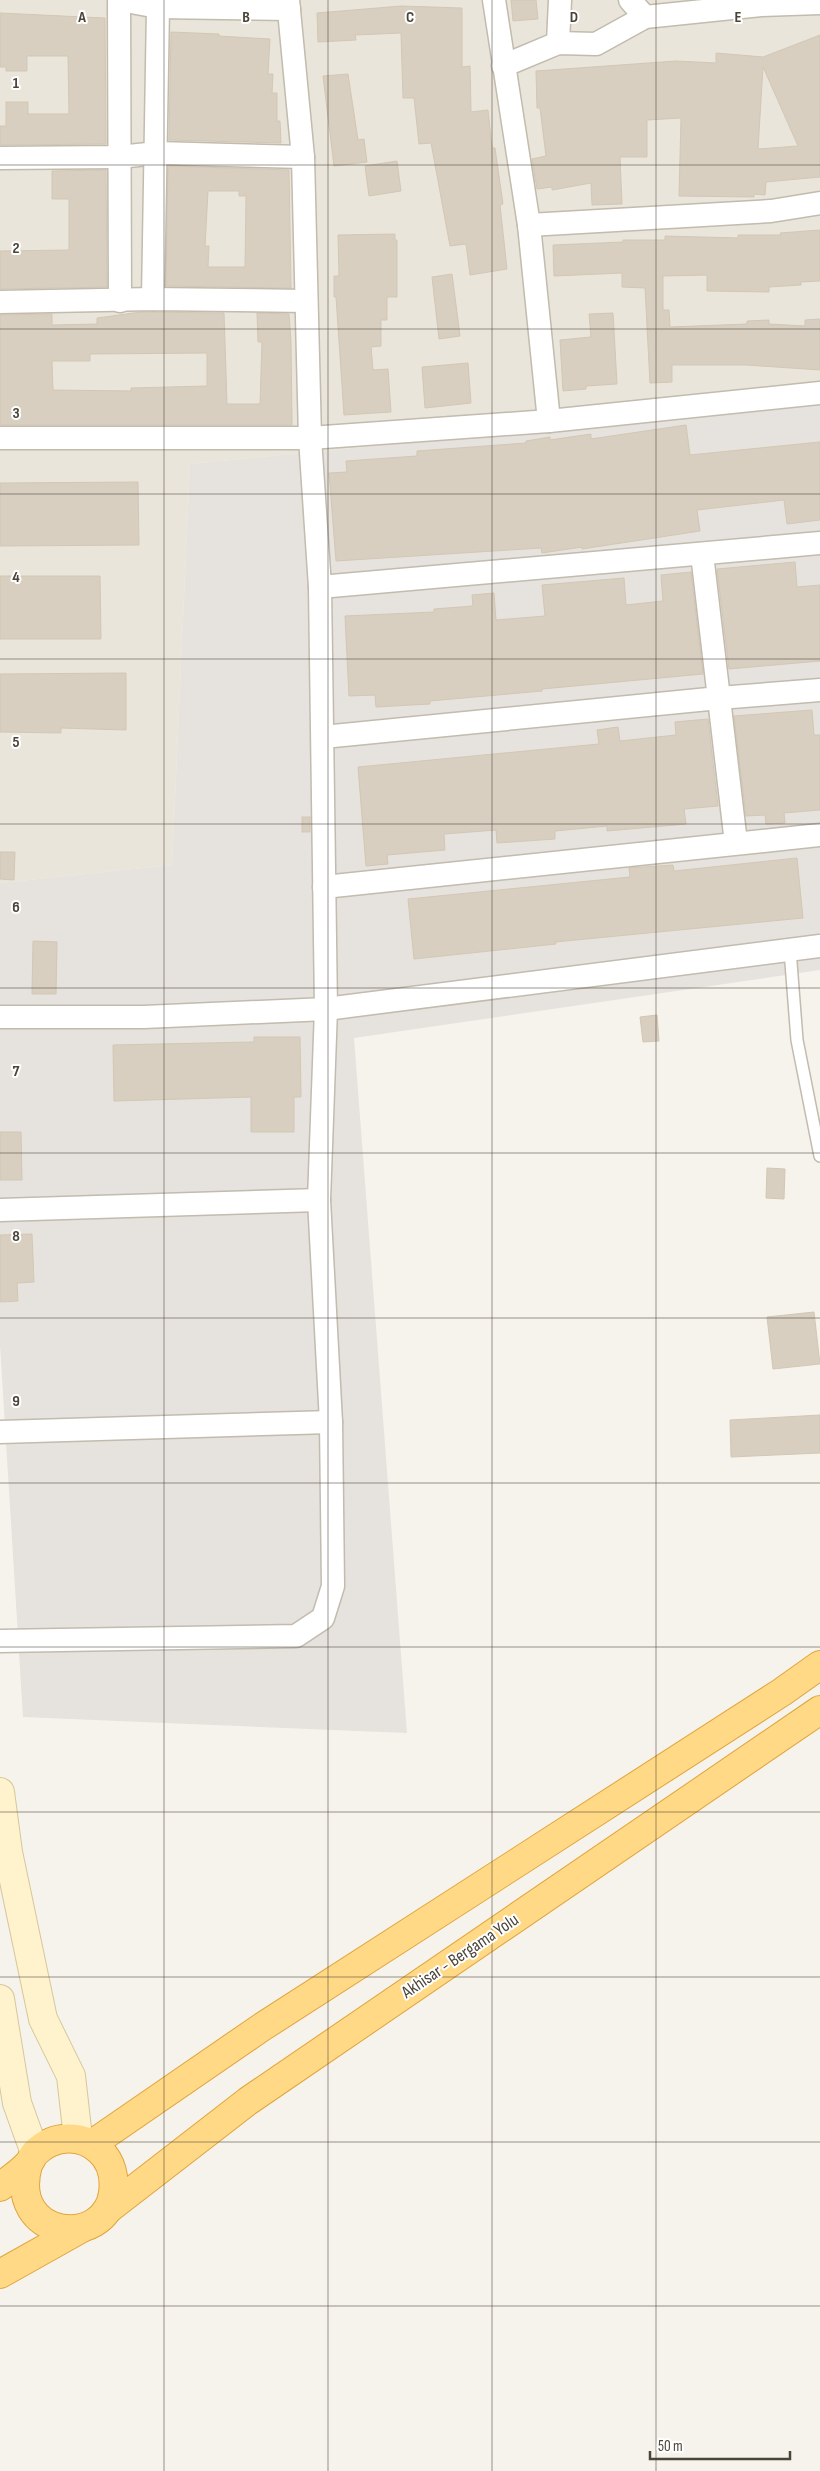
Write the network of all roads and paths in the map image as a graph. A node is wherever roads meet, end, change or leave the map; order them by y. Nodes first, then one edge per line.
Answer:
1 (119, 0) edge
2 (494, 0) edge
3 (560, 0) edge
4 (630, 0) edge
5 (820, 3) edge
6 (288, 4) edge
7 (158, 7) junction
8 (645, 17) junction
9 (558, 43) junction
10 (503, 66) junction
11 (156, 153) junction
12 (119, 157) junction
13 (303, 157) junction
14 (0, 158) edge
15 (820, 203) edge
16 (529, 224) junction
17 (153, 299) junction
18 (120, 301) junction
19 (306, 301) junction
20 (0, 302) edge
21 (820, 393) edge
22 (549, 421) junction
23 (0, 438) edge
24 (310, 438) junction
25 (820, 543) edge
26 (702, 554) junction
27 (320, 586) junction
28 (820, 690) edge
29 (719, 698) junction
30 (323, 737) junction
31 (820, 835) edge
32 (736, 843) junction
33 (324, 887) junction
34 (820, 946) edge
35 (790, 950) junction
36 (326, 1009) junction
37 (0, 1017) edge
38 (820, 1156) edge
39 (319, 1200) junction
40 (0, 1210) edge
41 (331, 1422) junction
42 (0, 1432) edge
43 (0, 1641) edge
44 (820, 1665) edge
45 (820, 1710) edge
46 (0, 1792) edge
47 (0, 1999) edge
48 (85, 2141) junction
49 (31, 2159) junction
50 (0, 2187) edge
51 (106, 2210) junction
52 (82, 2228) junction
53 (0, 2274) edge

1 - 7 street
1 - 12 street
2 - 10 street
3 - 9 street
4 - 8 street
5 - 8 street
6 - 7 street
6 - 13 street
7 - 11 street
8 - 9 street
9 - 10 street
10 - 16 street
11 - 12 street
11 - 13 street
11 - 17 street
12 - 14 street
12 - 18 street
13 - 19 street
15 - 16 street
16 - 22 street
17 - 18 street
17 - 19 street
18 - 20 street
19 - 24 street
21 - 22 street
22 - 24 street
23 - 24 street
24 - 27 street
25 - 26 street
26 - 27 street
26 - 29 street
27 - 30 street
28 - 29 street
29 - 30 street
29 - 32 street
30 - 33 street
31 - 32 street
32 - 33 street
33 - 36 street
34 - 35 street
35 - 36 street
35 - 38 lane
36 - 37 street
36 - 39 street
39 - 40 street
39 - 41 street
41 - 42 street
41 - 43 street
44 - 48 highway
45 - 51 highway, Akhisar - Bergama Yolu
46 - 48 main road
47 - 49 main road
48 - 49 highway
48 - 51 highway
49 - 50 highway
49 - 52 highway
51 - 52 highway, Akhisar - Bergama Yolu
52 - 53 highway, Akhisar - Bergama Yolu

